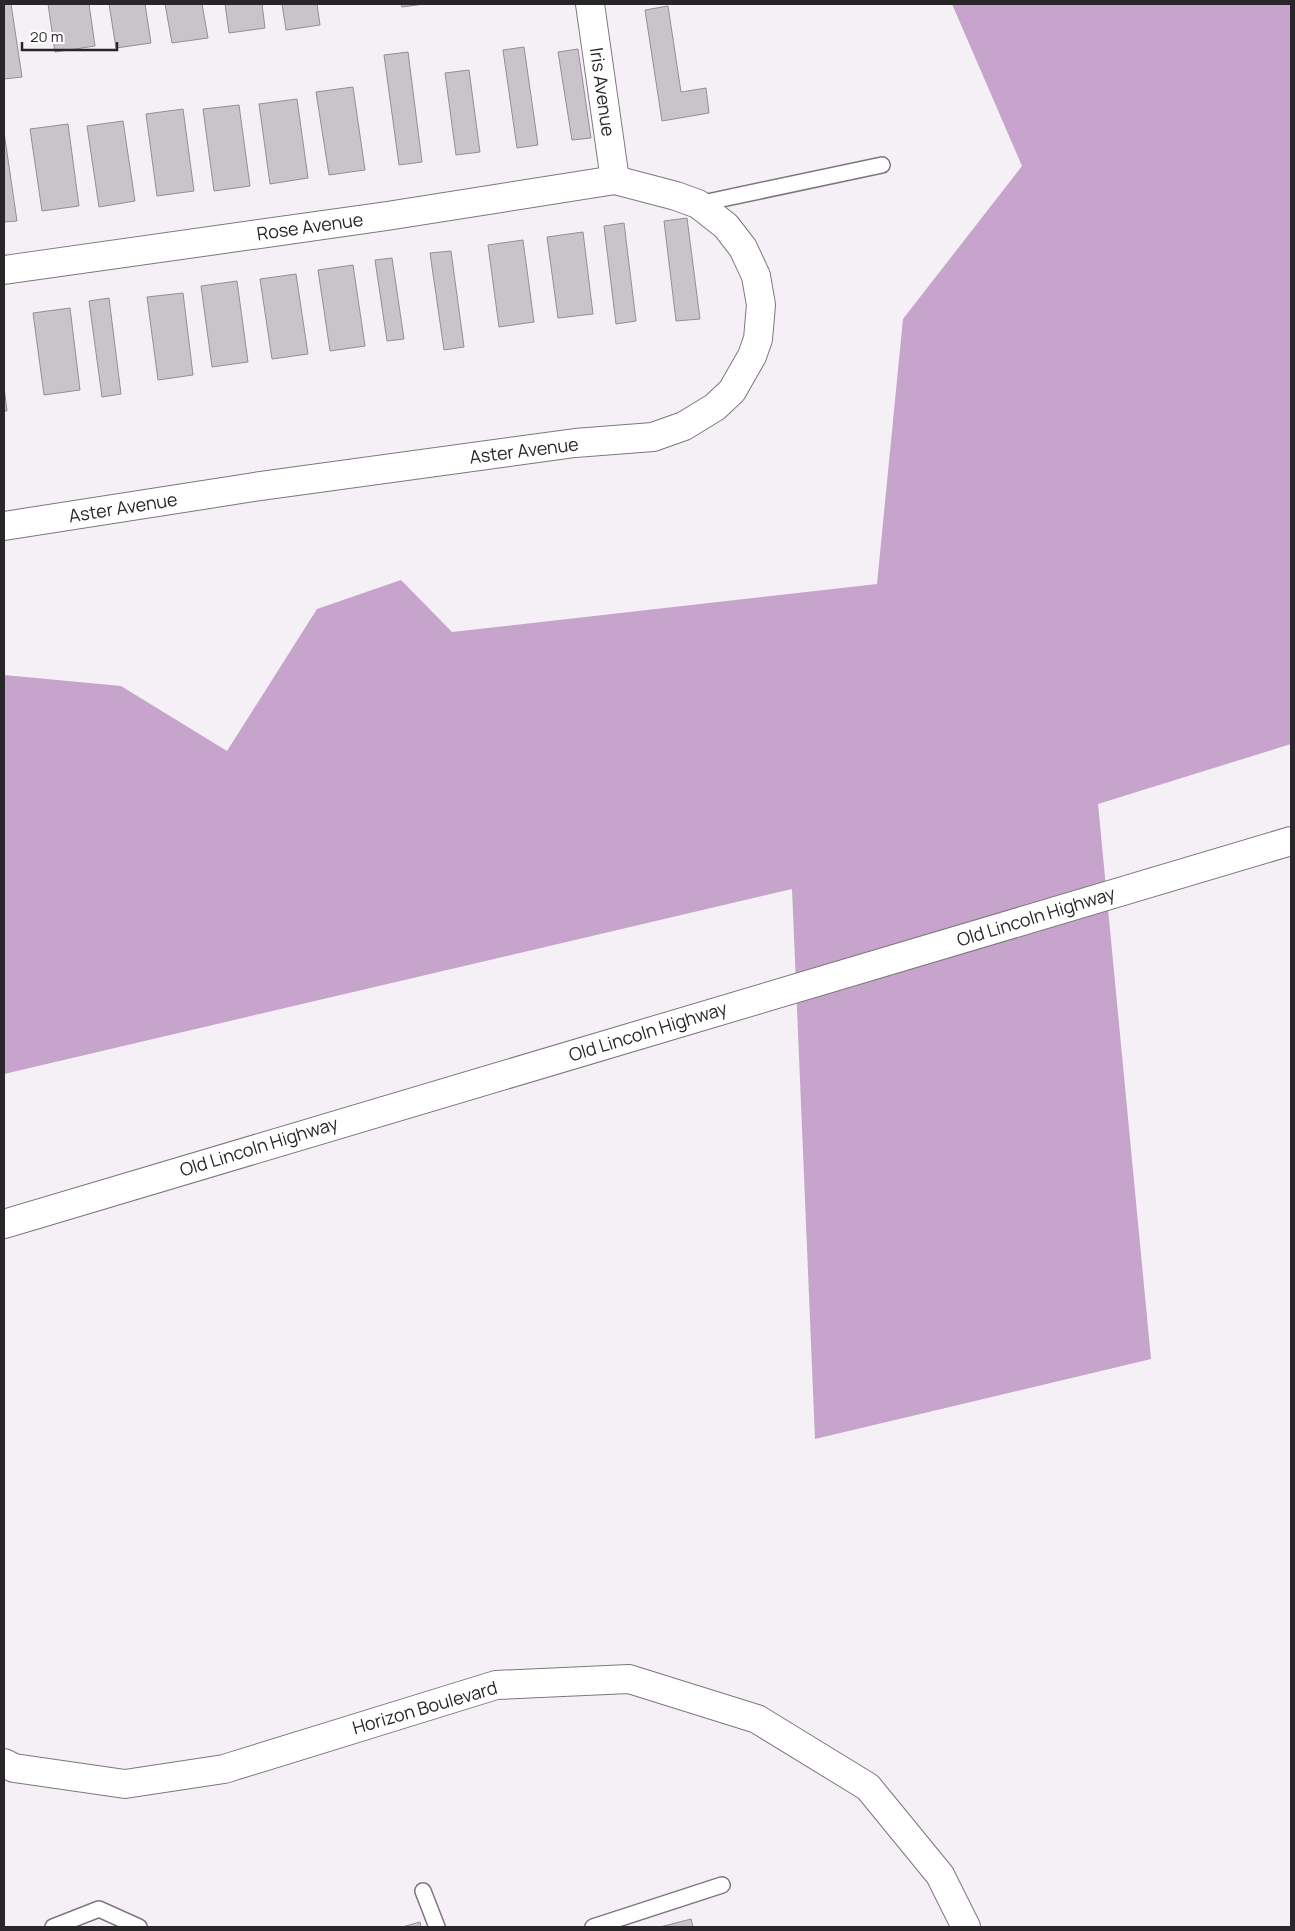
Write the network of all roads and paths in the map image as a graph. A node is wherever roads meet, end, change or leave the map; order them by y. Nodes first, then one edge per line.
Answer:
1 (590, 4) edge
2 (882, 165) dead end
3 (615, 180) junction
4 (698, 204) junction
5 (4, 270) edge
6 (4, 526) edge
7 (1291, 840) edge
8 (4, 1224) edge
9 (4, 1763) edge
10 (722, 1885) dead end
11 (423, 1891) dead end
12 (53, 1927) edge
13 (139, 1927) edge
14 (437, 1927) edge
15 (593, 1927) edge
16 (966, 1927) edge

1 - 3 street, Iris Avenue
2 - 4 lane
3 - 4 street, Aster Avenue
3 - 5 street, Rose Avenue
4 - 6 street, Aster Avenue
7 - 8 street, Old Lincoln Highway
9 - 16 street, Horizon Boulevard
10 - 15 lane
11 - 14 lane
12 - 13 lane

